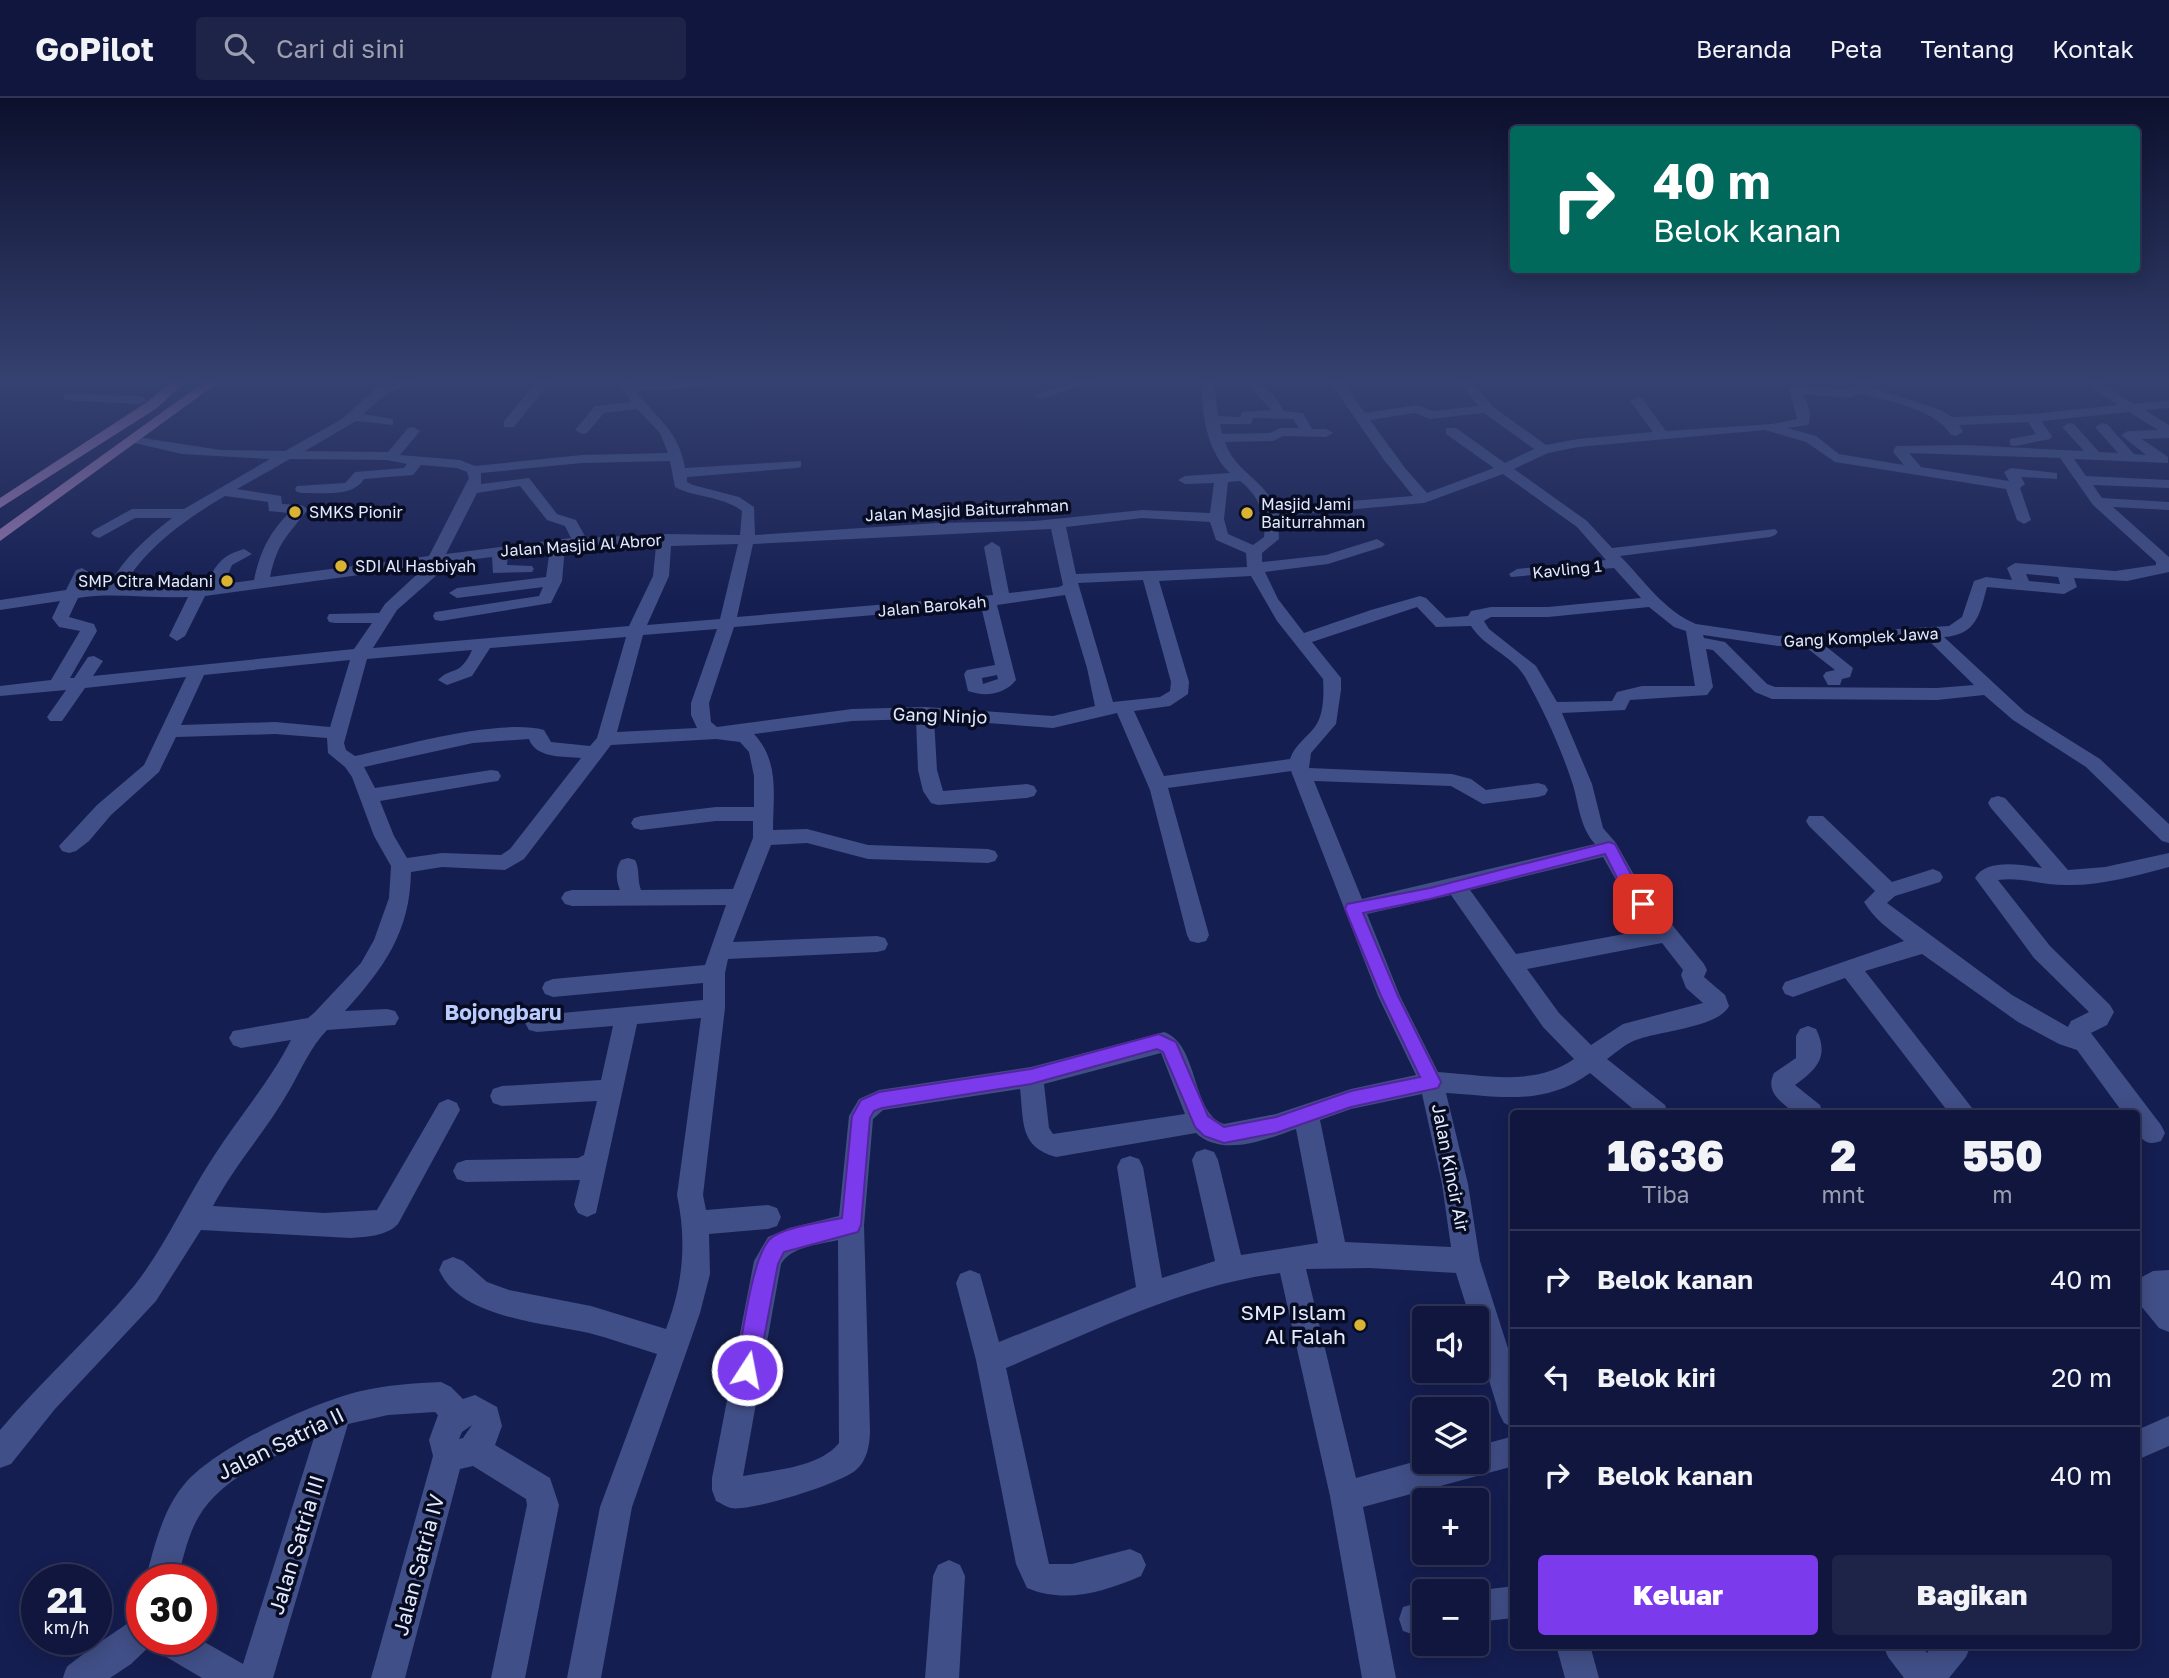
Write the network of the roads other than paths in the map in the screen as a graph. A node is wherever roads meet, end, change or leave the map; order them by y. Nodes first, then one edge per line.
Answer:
1 (53, 456) edge
2 (74, 456) edge
3 (89, 456) edge
4 (112, 456) edge
5 (287, 456) edge
6 (364, 456) edge
7 (392, 456) joint
8 (1225, 456) edge
9 (1389, 456) edge
10 (1488, 456) edge
11 (1532, 456) edge
12 (1832, 456) edge
13 (1903, 456) edge
14 (2061, 456) edge
15 (2065, 456) junction
16 (2095, 456) edge
17 (2128, 456) edge
18 (677, 457) joint
19 (2097, 458) junction
20 (2131, 459) junction
21 (417, 460) junction
22 (2166, 462) edge
23 (796, 464) dead end
24 (1504, 469) junction
25 (1914, 469) junction
26 (473, 470) junction
27 (679, 473) junction
28 (2052, 476) dead end
29 (1235, 477) junction
30 (1185, 480) dead end
31 (2084, 480) junction
32 (2169, 484) edge
33 (2012, 486) junction
34 (302, 489) dead end
35 (0, 490) edge
36 (472, 490) junction
37 (225, 492) junction
38 (1424, 499) junction
39 (2098, 502) junction
40 (0, 504) edge
41 (2169, 506) edge
42 (1269, 512) junction
43 (189, 514) junction
44 (1217, 519) junction
45 (2024, 520) dead end
46 (0, 522) edge
47 (1058, 524) junction
48 (1770, 532) dead end
49 (99, 533) dead end
50 (0, 536) edge
51 (747, 538) junction
52 (664, 539) junction
53 (581, 541) junction
54 (558, 543) junction
55 (1377, 544) dead end
56 (992, 547) dead end
57 (500, 550) junction
58 (244, 554) dead end
59 (1613, 558) junction
60 (436, 559) junction
61 (1256, 564) junction
62 (526, 569) dead end
63 (82, 573) dead end
64 (1517, 574) dead end
65 (1150, 577) junction
66 (554, 581) junction
67 (1071, 583) junction
68 (261, 584) junction
69 (114, 589) junction
70 (207, 591) junction
71 (72, 593) junction
72 (457, 593) dead end
73 (995, 600) junction
74 (1653, 602) junction
75 (0, 605) edge
76 (441, 616) dead end
77 (335, 618) dead end
78 (384, 618) junction
79 (1476, 621) junction
80 (727, 623) junction
81 (636, 630) junction
82 (1932, 634) junction
83 (1695, 635) junction
84 (177, 636) dead end
85 (1302, 640) junction
86 (1809, 641) junction
87 (483, 644) junction
88 (360, 654) junction
89 (94, 661) dead end
90 (1004, 668) dead end
91 (198, 670) junction
92 (447, 680) dead end
93 (1834, 681) dead end
94 (80, 683) junction
95 (57, 685) junction
96 (1988, 689) junction
97 (0, 691) edge
98 (1114, 708) junction
99 (1551, 708) junction
100 (925, 713) junction
101 (56, 717) dead end
102 (168, 731) junction
103 (337, 733) junction
104 (715, 733) junction
105 (602, 746) junction
106 (352, 763) junction
107 (1301, 769) junction
108 (491, 776) dead end
109 (1159, 783) junction
110 (1538, 790) dead end
111 (1027, 791) dead end
112 (368, 796) junction
113 (1998, 803) dead end
114 (762, 812) junction
115 (1816, 821) dead end
116 (641, 823) dead end
117 (2169, 836) edge
118 (763, 838) junction
119 (69, 846) dead end
120 (1609, 848) junction
121 (988, 856) dead end
122 (2169, 860) edge
123 (628, 865) dead end
124 (401, 866) junction
125 (1933, 877) dead end
126 (2063, 878) junction
127 (1456, 886) junction
128 (1888, 891) junction
129 (738, 897) junction
130 (572, 898) dead end
131 (633, 898) junction
132 (1353, 909) junction
133 (1666, 934) junction
134 (1198, 935) dead end
135 (877, 944) dead end
136 (1925, 945) junction
137 (717, 962) junction
138 (1510, 964) junction
139 (1850, 968) junction
140 (553, 988) dead end
141 (1793, 988) dead end
142 (714, 1008) junction
143 (627, 1016) junction
144 (387, 1018) dead end
145 (537, 1023) dead end
146 (316, 1024) junction
147 (1808, 1036) dead end
148 (241, 1038) dead end
149 (2087, 1044) junction
150 (1591, 1060) junction
151 (1031, 1077) junction
152 (1432, 1082) junction
153 (611, 1090) junction
154 (502, 1096) dead end
155 (448, 1110) dead end
156 (1652, 1110) edge
157 (1807, 1110) edge
158 (1962, 1110) edge
159 (2136, 1110) edge
160 (1306, 1114) junction
161 (2140, 1116) edge
162 (1201, 1122) junction
163 (2152, 1132) edge
164 (1205, 1160) dead end
165 (593, 1163) junction
166 (1130, 1167) dead end
167 (466, 1171) dead end
168 (587, 1205) dead end
169 (194, 1217) junction
170 (768, 1217) dead end
171 (696, 1223) junction
172 (851, 1225) junction
173 (1334, 1255) junction
174 (1290, 1259) junction
175 (1466, 1261) junction
176 (453, 1270) dead end
177 (1231, 1271) junction
178 (970, 1283) dead end
179 (2169, 1283) edge
180 (1151, 1295) junction
181 (2169, 1318) edge
182 (674, 1345) junction
183 (990, 1360) junction
184 (1510, 1400) edge
185 (337, 1412) junction
186 (458, 1415) joint
187 (2169, 1431) edge
188 (2140, 1444) edge
189 (462, 1451) junction
190 (1510, 1452) edge
191 (0, 1453) edge
192 (1489, 1458) edge
193 (1428, 1474) edge
194 (1345, 1496) junction
195 (166, 1564) edge
196 (1130, 1565) dead end
197 (949, 1576) dead end
198 (1510, 1602) edge
199 (1489, 1605) edge
200 (126, 1646) edge
201 (1574, 1649) edge
202 (1903, 1649) edge
203 (1951, 1649) edge
204 (195, 1655) edge
205 (80, 1678) edge
206 (234, 1678) edge
207 (256, 1678) edge
208 (388, 1678) edge
209 (508, 1678) edge
210 (584, 1678) edge
211 (942, 1678) edge
212 (1379, 1678) edge
213 (1582, 1678) edge
214 (1927, 1678) edge

1 - 35 main road
2 - 40 main road
3 - 46 main road
4 - 50 main road
5 - 37 street
6 - 7 street
7 - 21 street
8 - 29 street
9 - 38 street
10 - 24 street, Gang Komplek Jawa
11 - 24 street
12 - 25 street
13 - 25 street
14 - 15 street
15 - 19 street
15 - 31 street
16 - 19 street
17 - 20 street
18 - 26 street
18 - 27 street
19 - 20 street
20 - 22 street
21 - 26 street
21 - 34 street
23 - 27 street
24 - 38 street
24 - 59 street, Gang Komplek Jawa
25 - 33 street
26 - 36 street
27 - 51 street
28 - 33 street
29 - 30 street
29 - 42 street
29 - 44 street
31 - 32 street
31 - 39 street
33 - 45 street
36 - 53 street
36 - 60 street
37 - 43 street
37 - 68 street
38 - 42 street
39 - 41 street
39 - 82 street, Gang Komplek Jawa
42 - 61 street
43 - 49 street
43 - 69 street
44 - 47 street, Jalan Masjid Baiturrahman
44 - 61 street
47 - 51 street, Jalan Masjid Baiturrahman
47 - 67 street
48 - 59 street
51 - 52 street, Jalan Masjid Al Abror
51 - 80 street
52 - 53 street, Jalan Masjid Al Abror
52 - 81 street
53 - 54 street, Jalan Masjid Al Abror
54 - 57 street, Jalan Masjid Al Abror
54 - 66 street
55 - 61 street, Jalan Barokah
56 - 73 street
57 - 60 street, Jalan Masjid Al Abror
57 - 62 street
58 - 70 street
59 - 64 street, Kavling 1
59 - 74 street, Gang Komplek Jawa
60 - 68 street, Jalan Masjid Al Abror
60 - 78 street
61 - 65 street, Jalan Barokah
61 - 85 street
63 - 71 street
65 - 67 street, Jalan Barokah
65 - 98 street, Gang Ninjo
66 - 72 street
66 - 76 street
67 - 73 street, Jalan Barokah
67 - 98 street
68 - 70 street, Jalan Masjid Al Abror
69 - 70 street, Jalan Masjid Al Abror
69 - 71 street, Jalan Masjid Al Abror
70 - 84 street
71 - 75 street, Jalan Masjid Al Abror
71 - 95 street
73 - 80 street, Jalan Barokah
73 - 90 street
74 - 79 street
74 - 83 street, Gang Komplek Jawa
77 - 78 street
78 - 88 street
79 - 85 street
79 - 99 street
80 - 81 street, Jalan Barokah
80 - 104 street
81 - 87 street, Jalan Barokah
81 - 105 street
82 - 86 street, Gang Komplek Jawa
82 - 96 street
83 - 86 street, Gang Komplek Jawa
83 - 96 street
83 - 99 street
85 - 107 street
86 - 93 street
87 - 88 street, Jalan Barokah
87 - 92 street
88 - 91 street, Jalan Barokah
88 - 103 street
89 - 94 street
91 - 94 street, Jalan Barokah
91 - 102 street
94 - 95 street, Jalan Barokah
94 - 101 street
95 - 97 street, Jalan Barokah
96 - 117 street
98 - 100 street, Gang Ninjo
98 - 109 street
99 - 120 street
100 - 104 street, Gang Ninjo
100 - 111 street
102 - 103 street
102 - 119 street
103 - 106 street
104 - 105 street
104 - 114 street
105 - 106 street
105 - 124 street
106 - 112 street
107 - 109 street
107 - 110 street
107 - 132 street, Jalan Kincir Air
108 - 112 street
109 - 134 street
112 - 124 street
113 - 126 street
114 - 116 street
114 - 118 street
115 - 128 street
118 - 121 street
118 - 129 street
120 - 127 street
120 - 133 street
122 - 126 street
123 - 131 street
124 - 146 street
125 - 128 street
126 - 149 street
127 - 132 street
127 - 138 street
128 - 136 street
129 - 131 street
129 - 137 street
130 - 131 street
132 - 152 street, Jalan Kincir Air
133 - 138 street
133 - 150 street
135 - 137 street
136 - 139 street
136 - 149 street
137 - 140 street
137 - 142 street
138 - 150 street
139 - 141 street
139 - 158 street
142 - 143 street
142 - 171 street
143 - 145 street
143 - 153 street
144 - 146 street
146 - 148 street
146 - 169 street
147 - 157 street
149 - 159 street
150 - 152 street
150 - 156 street
151 - 162 street
151 - 162 street
151 - 172 street
152 - 160 street
152 - 175 street, Jalan Kincir Air
153 - 154 street
153 - 165 street
155 - 169 street
160 - 162 street
160 - 173 street
161 - 163 street
164 - 177 street
165 - 167 street
165 - 168 street
166 - 180 street
169 - 191 street
170 - 171 street
171 - 182 street
172 - 172 street
173 - 174 street
173 - 175 street
174 - 177 street
174 - 194 street
175 - 184 street, Jalan Kincir Air
176 - 182 street
177 - 180 street
178 - 183 street
179 - 181 street
180 - 183 street
182 - 210 street
183 - 196 street
185 - 186 street, Jalan Satria II
185 - 195 street, Jalan Satria II
185 - 207 street, Jalan Satria III
186 - 189 street, Jalan Satria IV
187 - 188 street
189 - 208 street, Jalan Satria IV
189 - 209 street
190 - 192 street
193 - 194 street
194 - 212 street
197 - 211 street
198 - 199 street
200 - 205 street
201 - 213 street
202 - 214 street
203 - 214 street
204 - 206 street

